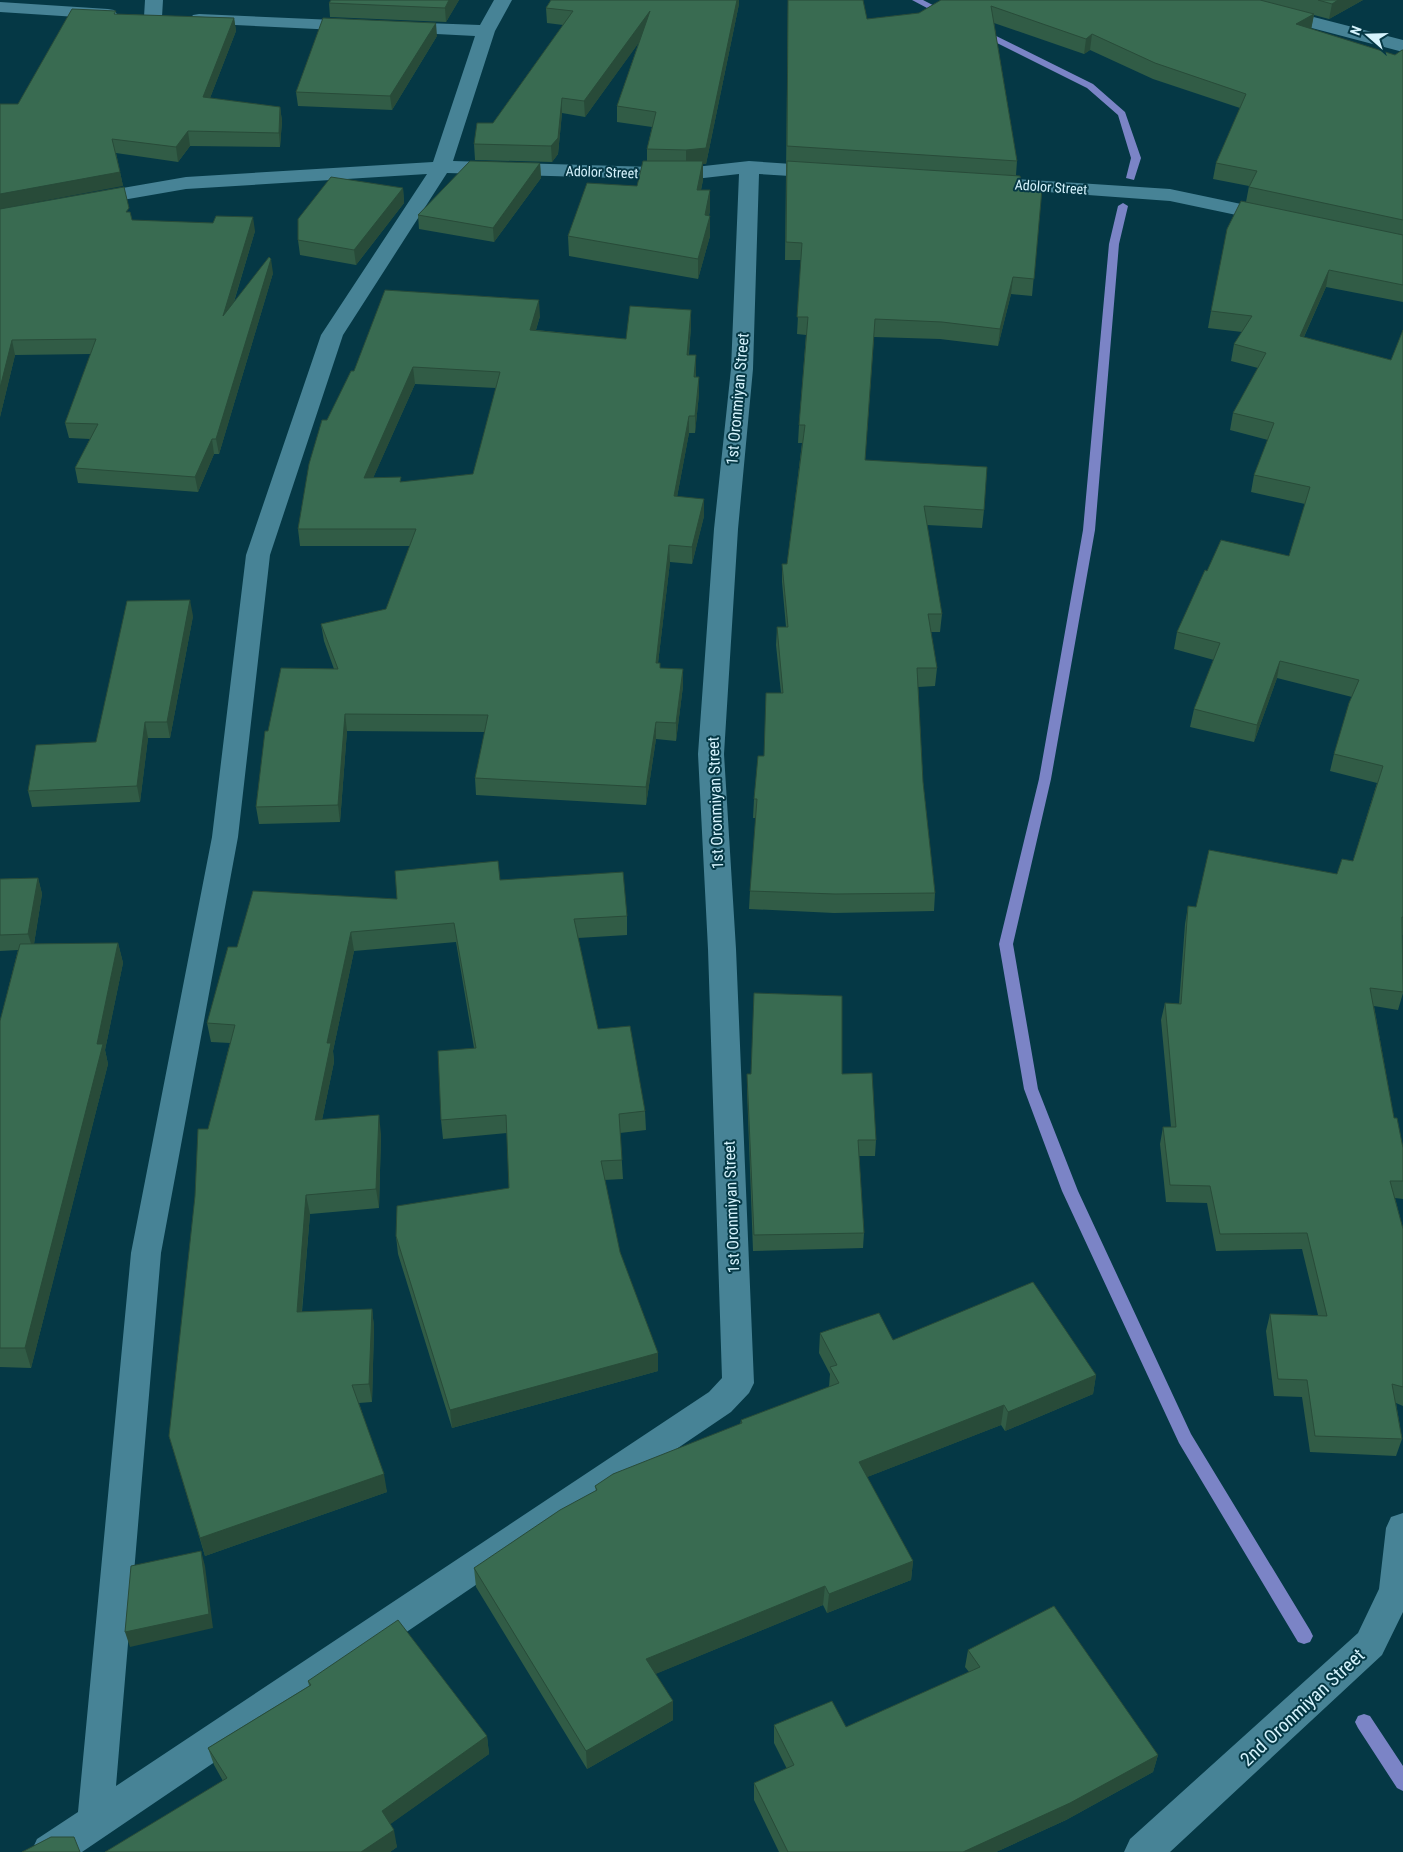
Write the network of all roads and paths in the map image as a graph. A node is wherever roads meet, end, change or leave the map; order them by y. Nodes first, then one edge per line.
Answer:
1 (503, 0) edge
2 (1227, 0) edge
3 (0, 7) edge
4 (154, 9) edge
5 (486, 31) junction
6 (1402, 44) edge
7 (441, 166) junction
8 (750, 167) junction
9 (837, 173) edge
10 (964, 182) edge
11 (68, 204) edge
12 (1296, 221) edge
13 (1403, 1528) edge
14 (95, 1822) junction
15 (50, 1852) edge
16 (1143, 1852) edge

1 - 5 street
2 - 6 street
3 - 4 street
4 - 5 street
5 - 7 street
7 - 8 street, Adolor Street
7 - 11 street, Adolor Street
7 - 14 street
8 - 9 street, Adolor Street
8 - 14 street, 1st Oronmiyan Street
10 - 12 street, Adolor Street
13 - 16 street, 2nd Oronmiyan Street
14 - 15 street, 1st Oronmiyan Street

